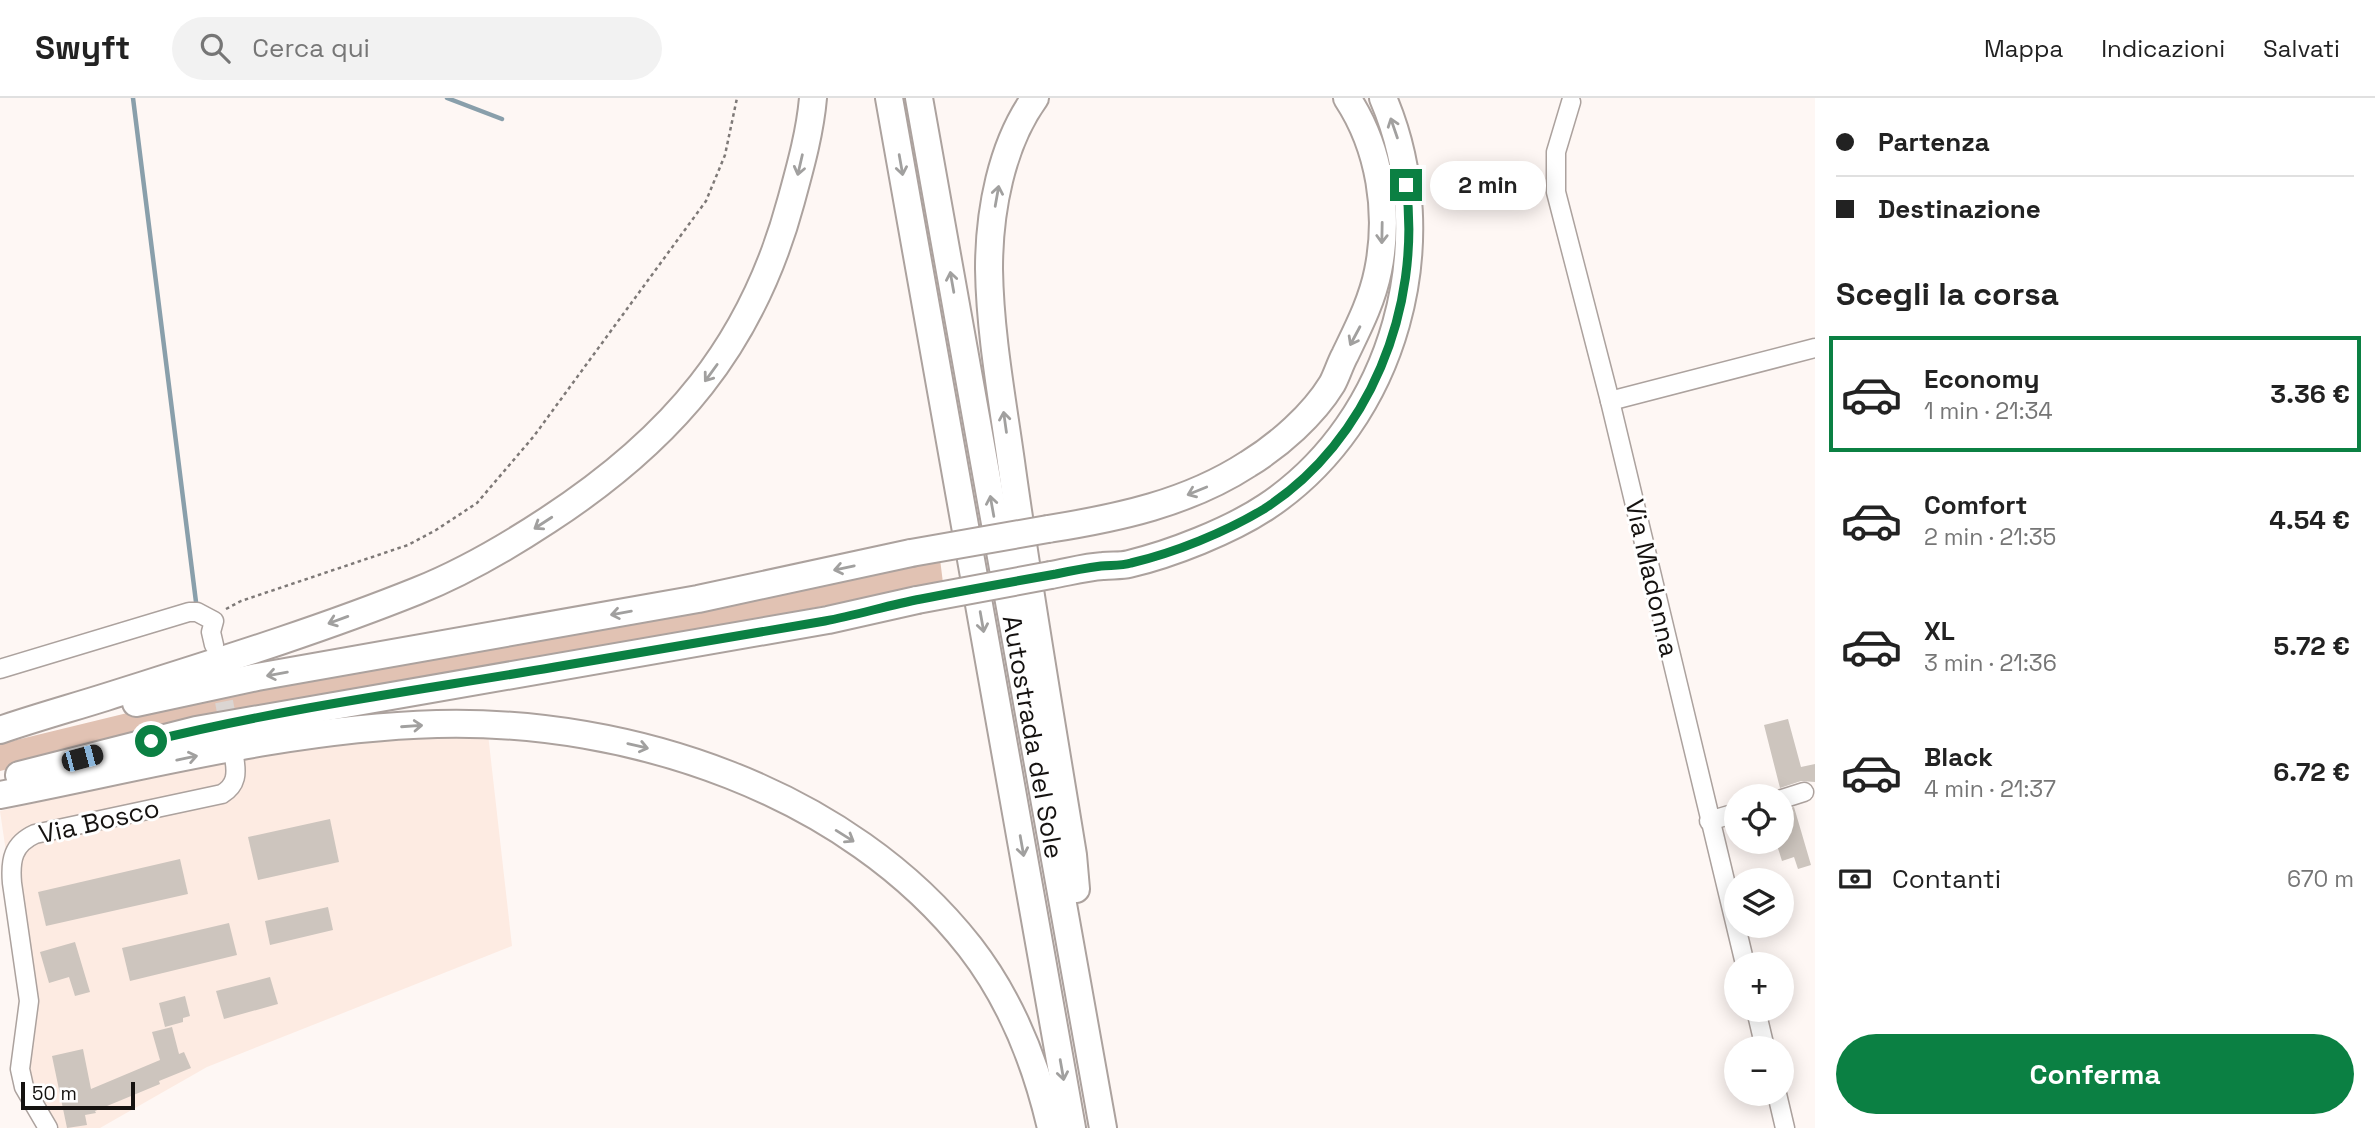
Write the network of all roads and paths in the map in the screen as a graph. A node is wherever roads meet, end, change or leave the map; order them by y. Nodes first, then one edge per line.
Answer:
1 (737, 98) edge
2 (813, 98) edge
3 (888, 98) edge
4 (919, 98) edge
5 (1035, 98) edge
6 (1347, 98) edge
7 (1383, 98) edge
8 (1571, 102) dead end
9 (1815, 348) edge
10 (1610, 401) junction
11 (214, 621) junction
12 (214, 645) dead end
13 (0, 669) edge
14 (0, 732) edge
15 (234, 757) dead end
16 (0, 780) edge
17 (1804, 792) dead end
18 (0, 795) edge
19 (1794, 795) edge
20 (1724, 817) edge
21 (1709, 821) junction
22 (1742, 952) edge
23 (1089, 1048) junction
24 (1780, 1106) edge
25 (48, 1128) edge
26 (1051, 1128) edge
27 (1072, 1128) edge
28 (1103, 1128) edge
29 (1786, 1128) edge

1 - 11 path
2 -> 14 highway
3 -> 27 highway, Autostrada del Sole
23 -> 4 highway, Autostrada del Sole
23 -> 5 highway
6 -> 14 highway, bridge
16 -> 7 highway, bridge
8 - 10 street, Via Madonna
9 - 10 street
10 - 21 street, Via Madonna
11 - 12 street
11 - 13 street
15 - 25 street, Via Bosco
17 - 19 street
18 -> 26 highway
20 - 21 street
21 - 22 street, Via Madonna
23 - 28 highway, Autostrada del Sole
24 - 29 street

